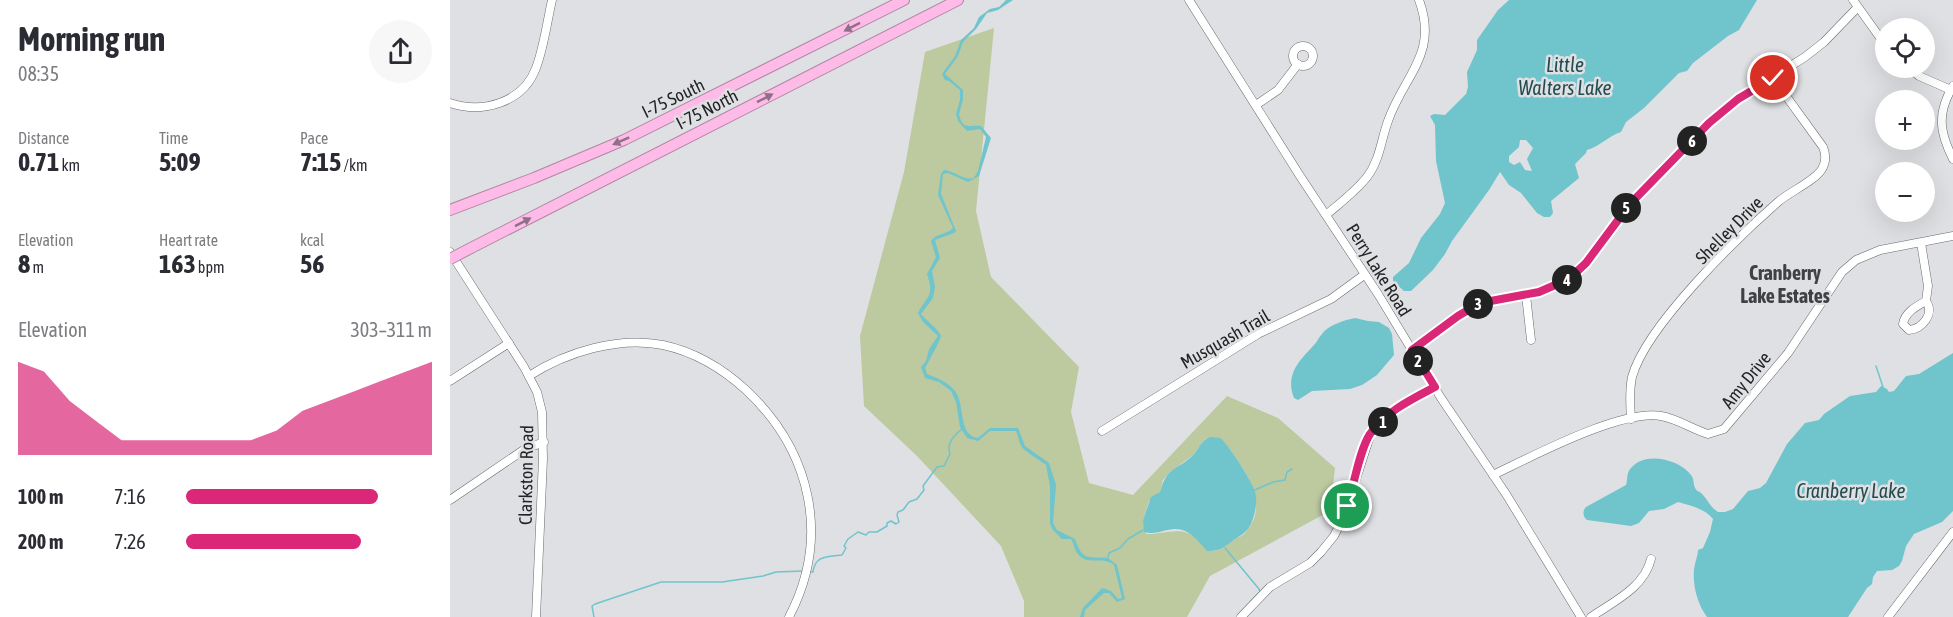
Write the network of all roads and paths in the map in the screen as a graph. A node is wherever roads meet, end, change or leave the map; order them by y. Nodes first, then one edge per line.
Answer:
1 (552, 0) edge
2 (904, 0) edge
3 (958, 0) edge
4 (1189, 0) edge
5 (1419, 0) edge
6 (1853, 0) edge
7 (1857, 8) junction
8 (1875, 32) edge
9 (1298, 64) dead end
10 (1773, 78) junction
11 (1924, 78) edge
12 (1952, 88) edge
13 (450, 103) edge
14 (1256, 105) junction
15 (1953, 159) edge
16 (450, 210) edge
17 (1326, 215) junction
18 (1953, 236) edge
19 (1921, 243) junction
20 (450, 252) edge
21 (450, 259) edge
22 (1364, 275) junction
23 (1527, 295) junction
24 (1926, 301) dead end
25 (1531, 340) dead end
26 (509, 343) junction
27 (1412, 350) junction
28 (529, 376) junction
29 (450, 381) edge
30 (1435, 387) junction
31 (1631, 418) junction
32 (1102, 432) dead end
33 (544, 442) junction
34 (1493, 475) junction
35 (450, 500) edge
36 (1953, 532) edge
37 (1651, 559) dead end
38 (536, 617) edge
39 (789, 617) edge
40 (1241, 617) edge
41 (1581, 617) edge
42 (1591, 617) edge
43 (1888, 617) edge

1 - 13 street
2 -> 16 highway, I-75 South
21 -> 3 highway, I-75 North, bridge
4 - 14 street, Perry Lake Road
5 - 17 street
6 - 7 street
7 - 8 street
7 - 10 street
9 - 14 street
10 - 23 street
10 - 31 street, Shelley Drive
11 - 12 street
12 - 15 street
14 - 17 street, Perry Lake Road
17 - 22 street, Perry Lake Road
18 - 19 street, Amy Drive
19 - 24 street
19 - 31 street, Amy Drive
20 - 26 street, Clarkston Road
22 - 27 street, Perry Lake Road
22 - 32 street, Musquash Trail
23 - 25 street
23 - 27 street
26 - 28 street, Clarkston Road
26 - 29 street
27 - 30 street, Perry Lake Road
28 - 33 street, Clarkston Road
28 - 39 street
30 - 34 street, Perry Lake Road
30 - 40 street
31 - 34 street, Amy Drive
33 - 35 street
33 - 38 street, Clarkston Road
34 - 41 street, Perry Lake Road
36 - 43 street
37 - 42 street

